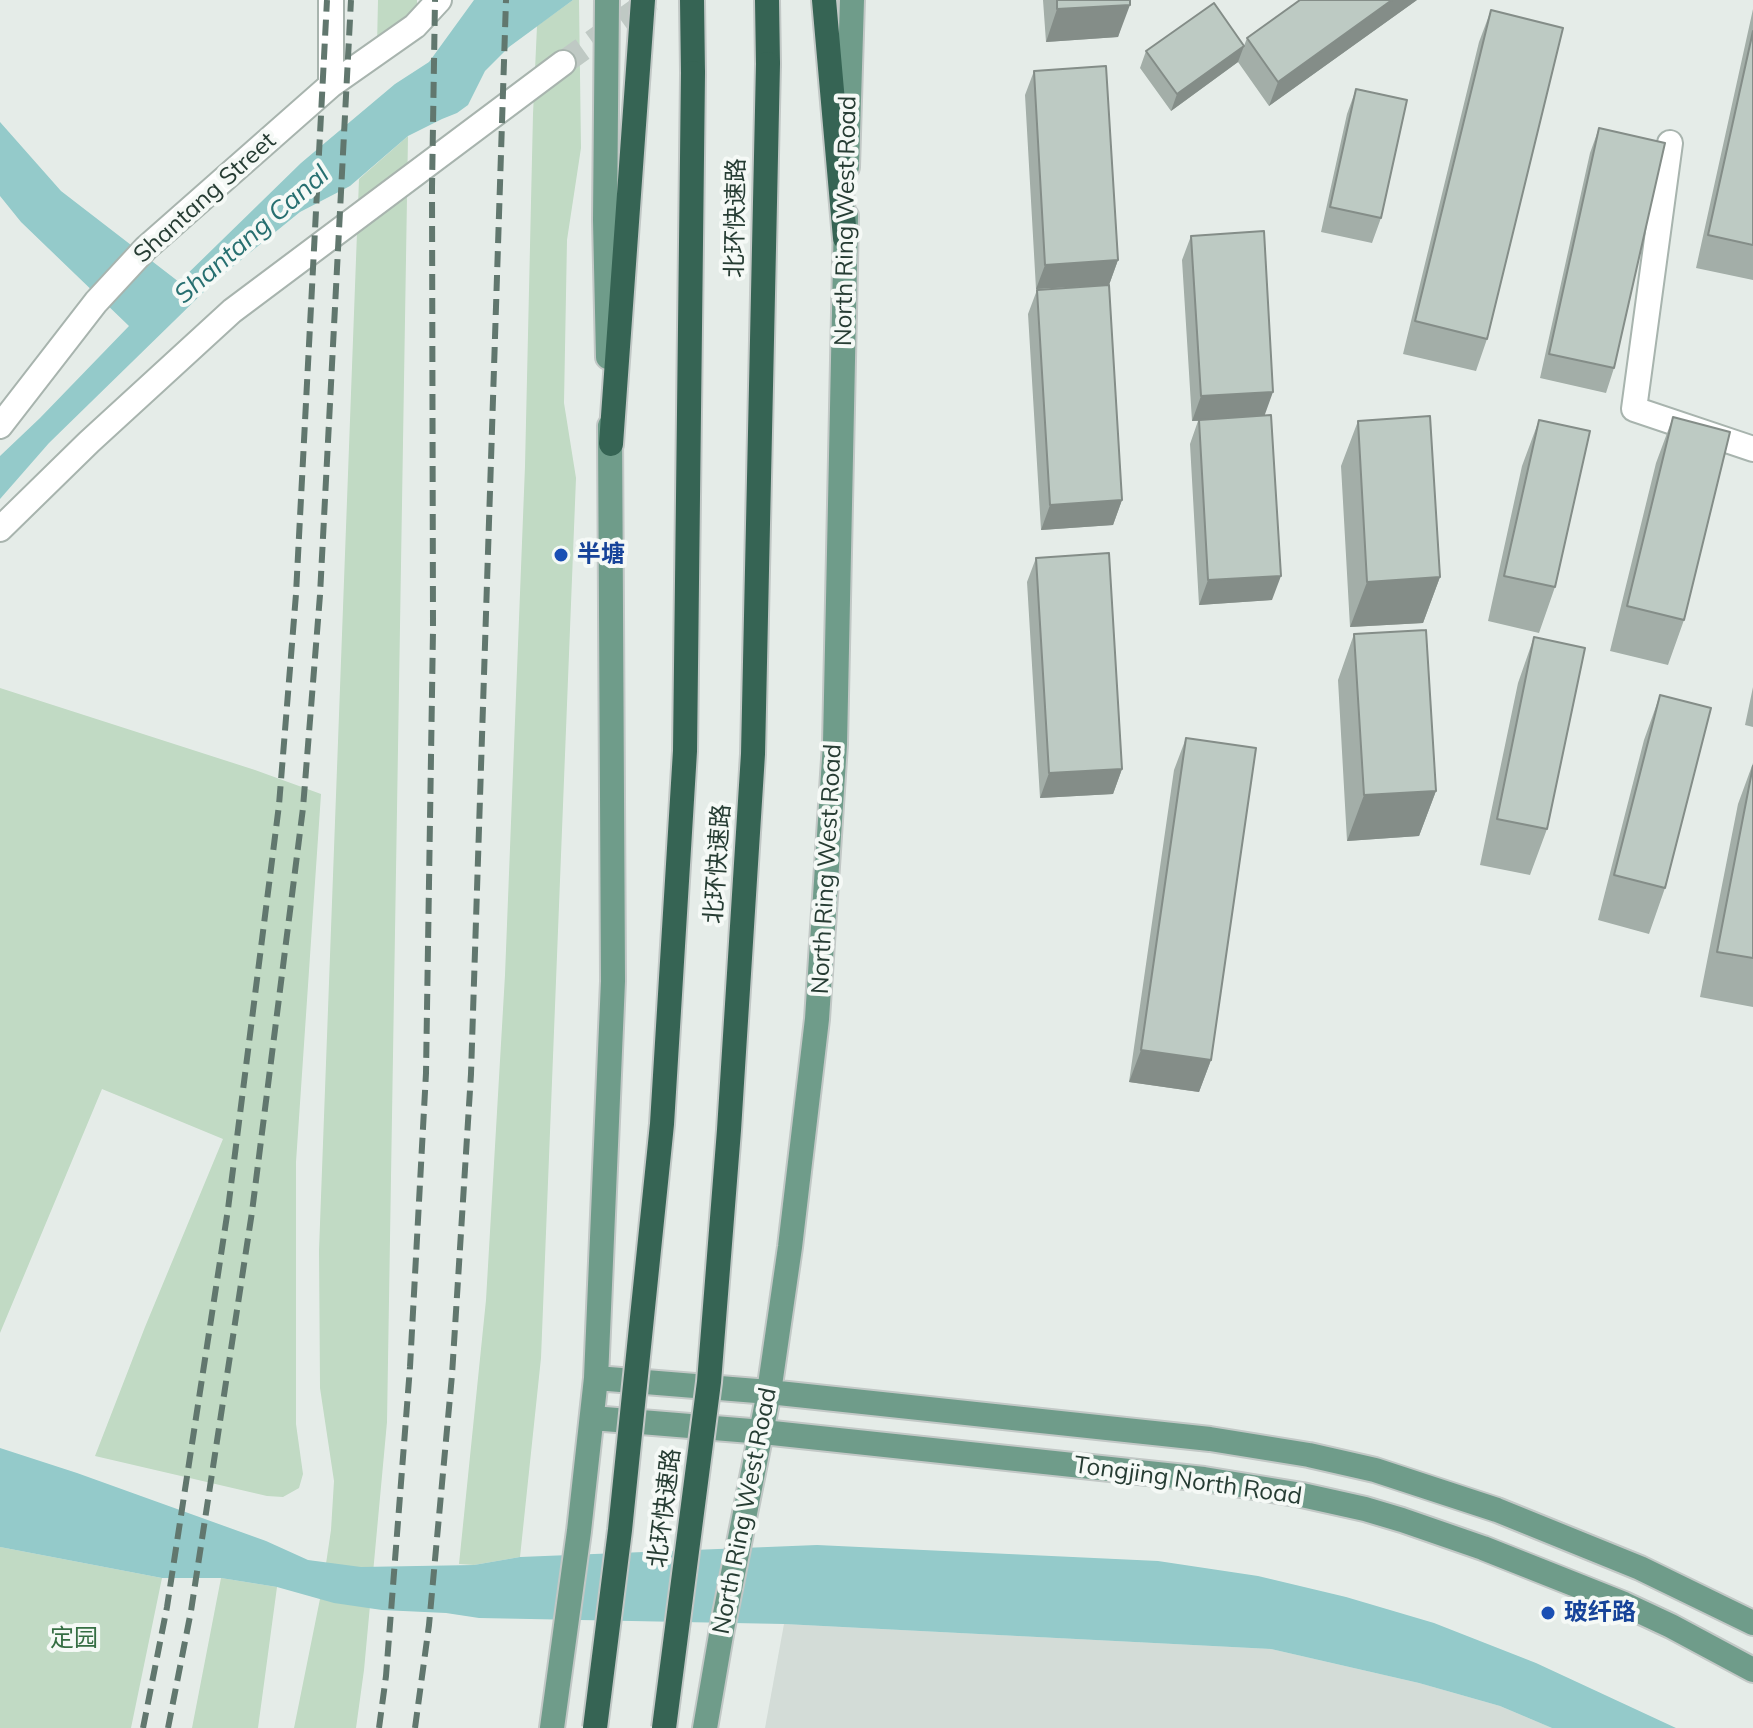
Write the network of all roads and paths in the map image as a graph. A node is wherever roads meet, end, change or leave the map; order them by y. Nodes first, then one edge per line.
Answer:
1 (331, 0) edge
2 (439, 0) edge
3 (607, 0) edge
4 (643, 0) edge
5 (692, 0) edge
6 (767, 0) edge
7 (824, 0) edge
8 (852, 0) edge
9 (563, 63) tunnel mouth
10 (331, 85) junction
11 (1670, 143) dead end
12 (845, 238) junction
13 (0, 426) edge
14 (611, 444) junction
15 (1753, 449) edge
16 (0, 529) edge
17 (596, 1378) junction
18 (769, 1392) junction
19 (592, 1418) junction
20 (763, 1432) junction
21 (1753, 1623) edge
22 (1753, 1670) edge
23 (552, 1728) edge
24 (595, 1728) edge
25 (664, 1728) edge
26 (705, 1728) edge

1 - 10 street
2 - 10 street, Shantang Street
3 - 14 main road
4 - 14 highway
5 - 24 highway, 北环快速路, bridge
6 - 25 highway, 北环快速路, bridge
7 - 12 highway
8 - 12 main road, North Ring West Road
9 - 16 street
10 - 13 street, Shantang Street
11 - 15 street
12 - 18 main road, North Ring West Road
14 - 17 main road
17 - 18 main road, Tongjing North Road
17 - 19 main road
18 - 20 main road, North Ring West Road
18 - 21 main road, Tongjing North Road
19 - 20 main road, Tongjing North Road
19 - 23 main road
20 - 22 main road, Tongjing North Road
20 - 26 main road, North Ring West Road

